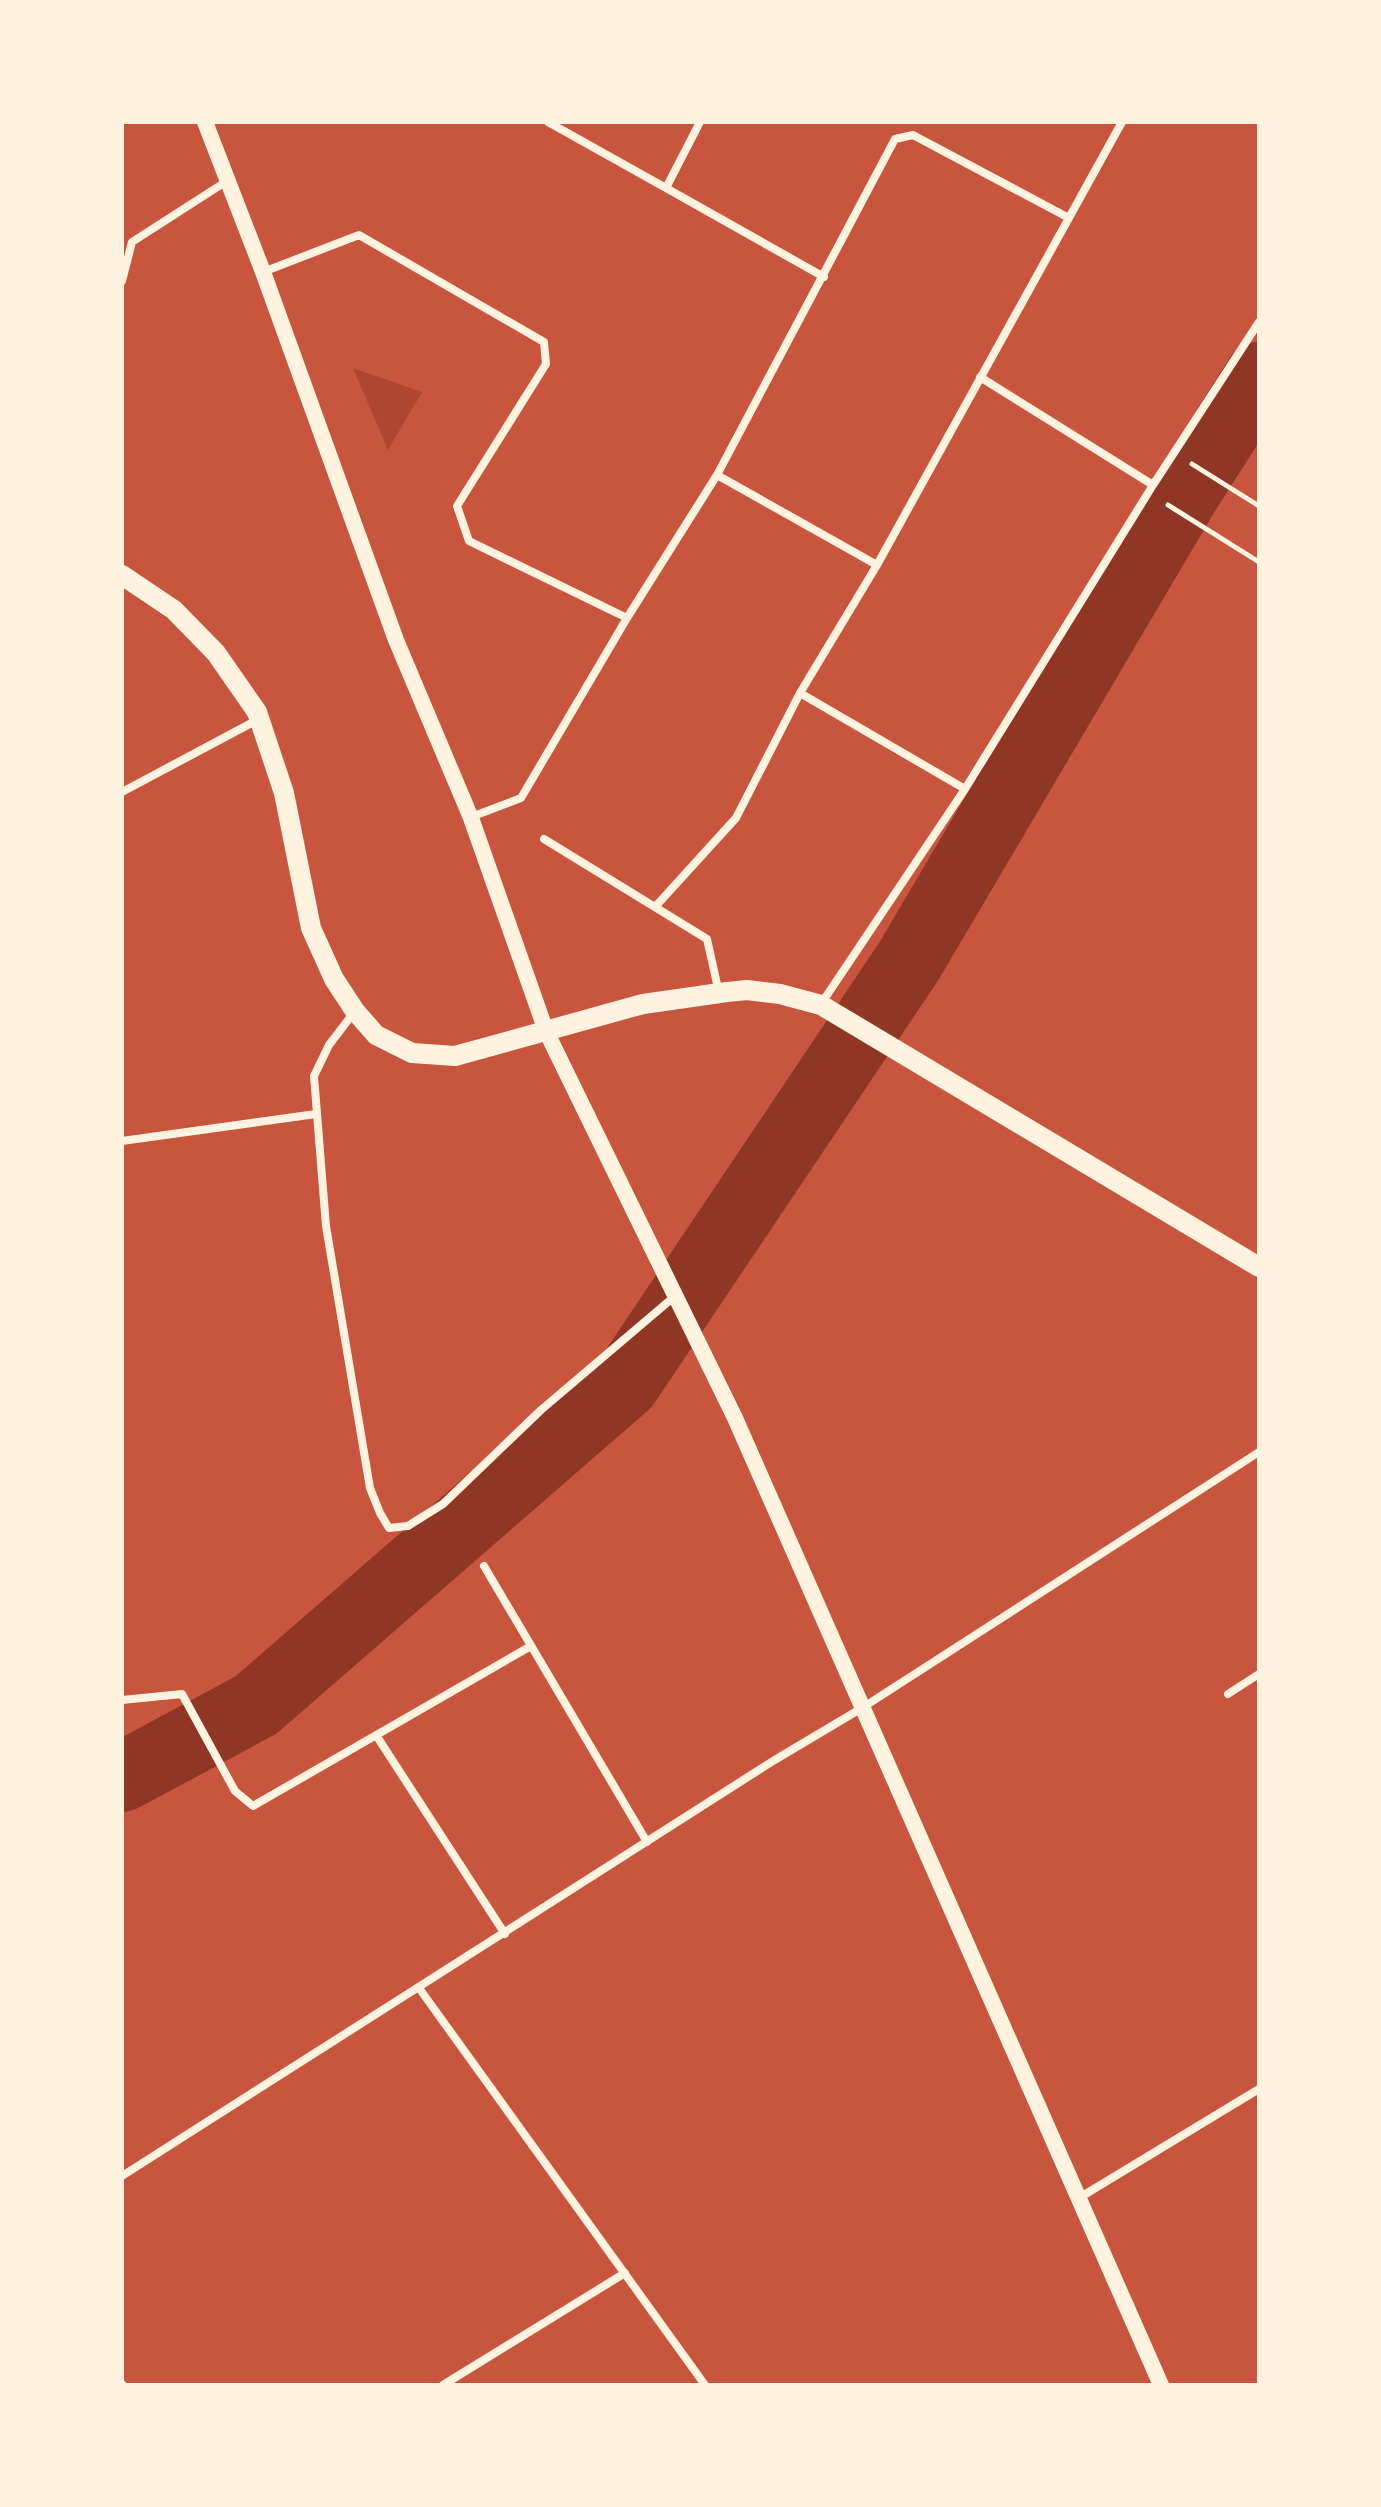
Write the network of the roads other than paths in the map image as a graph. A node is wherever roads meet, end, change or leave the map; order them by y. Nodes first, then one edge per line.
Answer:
1 (205, 122) edge
2 (548, 122) edge
3 (700, 122) edge
4 (1122, 122) edge
5 (227, 181) junction
6 (666, 188) junction
7 (1069, 218) junction
8 (263, 272) junction
9 (824, 277) junction
10 (122, 281) edge
11 (1259, 322) edge
12 (980, 377) junction
13 (717, 475) junction
14 (1151, 489) junction
15 (877, 565) junction
16 (122, 575) edge
17 (627, 618) junction
18 (800, 693) junction
19 (260, 719) junction
20 (965, 789) junction
21 (122, 792) edge
22 (471, 818) junction
23 (544, 839) dead end
24 (655, 907) junction
25 (719, 993) junction
26 (821, 1005) junction
27 (355, 1011) junction
28 (546, 1031) junction
29 (316, 1114) junction
30 (122, 1141) edge
31 (1259, 1267) edge
32 (675, 1295) junction
33 (1259, 1452) edge
34 (484, 1566) dead end
35 (531, 1646) junction
36 (1259, 1674) edge
37 (1228, 1694) dead end
38 (122, 1700) edge
39 (862, 1708) junction
40 (376, 1735) junction
41 (647, 1842) junction
42 (505, 1934) junction
43 (419, 1988) junction
44 (1259, 2089) edge
45 (122, 2176) edge
46 (1078, 2198) junction
47 (625, 2273) junction
48 (443, 2385) edge
49 (705, 2385) edge
50 (1161, 2385) edge

1 - 5 main road
2 - 6 street
3 - 6 street
4 - 7 street
5 - 8 main road
5 - 10 street
6 - 9 street
7 - 9 street
7 - 12 street
8 - 17 street
8 - 22 main road
9 - 13 street
11 - 14 street
12 - 14 street
12 - 15 street
13 - 15 street
13 - 17 street
14 - 20 street
15 - 18 street
16 - 19 main road
17 - 22 street
18 - 20 street
18 - 24 street
19 - 21 street
19 - 27 main road
20 - 26 street
22 - 28 main road
23 - 24 street
24 - 25 street
25 - 26 main road
25 - 28 main road
26 - 31 main road
27 - 28 main road
27 - 29 street
28 - 32 main road
29 - 30 street
29 - 32 street
32 - 39 main road
33 - 39 street
34 - 35 street
35 - 40 street
35 - 41 street
36 - 37 street
38 - 40 street
39 - 41 street
39 - 46 main road
40 - 42 street
41 - 42 street
42 - 43 street
43 - 45 street
43 - 47 street
44 - 46 street
46 - 50 main road
47 - 48 street
47 - 49 street

